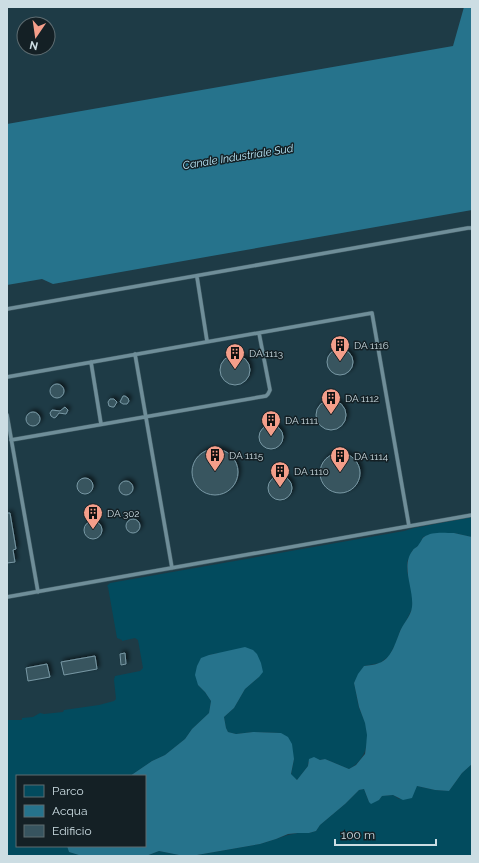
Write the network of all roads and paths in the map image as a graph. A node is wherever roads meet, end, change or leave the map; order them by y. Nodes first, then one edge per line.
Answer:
1 (472, 228) edge
2 (197, 277) junction
3 (7, 309) edge
4 (259, 333) junction
5 (207, 341) junction
6 (135, 354) junction
7 (91, 362) junction
8 (7, 377) edge
9 (7, 416) edge
10 (146, 416) junction
11 (100, 424) junction
12 (11, 440) junction
13 (472, 515) edge
14 (409, 526) junction
15 (172, 568) junction
16 (38, 592) junction
17 (7, 597) edge

1 - 2 lane
2 - 3 lane
2 - 5 lane
4 - 5 lane
4 - 10 lane
4 - 14 lane
5 - 6 lane
6 - 7 lane
6 - 10 lane
7 - 8 lane
7 - 11 lane
9 - 12 lane
10 - 11 lane
10 - 15 lane
11 - 12 lane
12 - 16 lane
13 - 14 lane
14 - 15 lane
15 - 16 lane
16 - 17 lane

